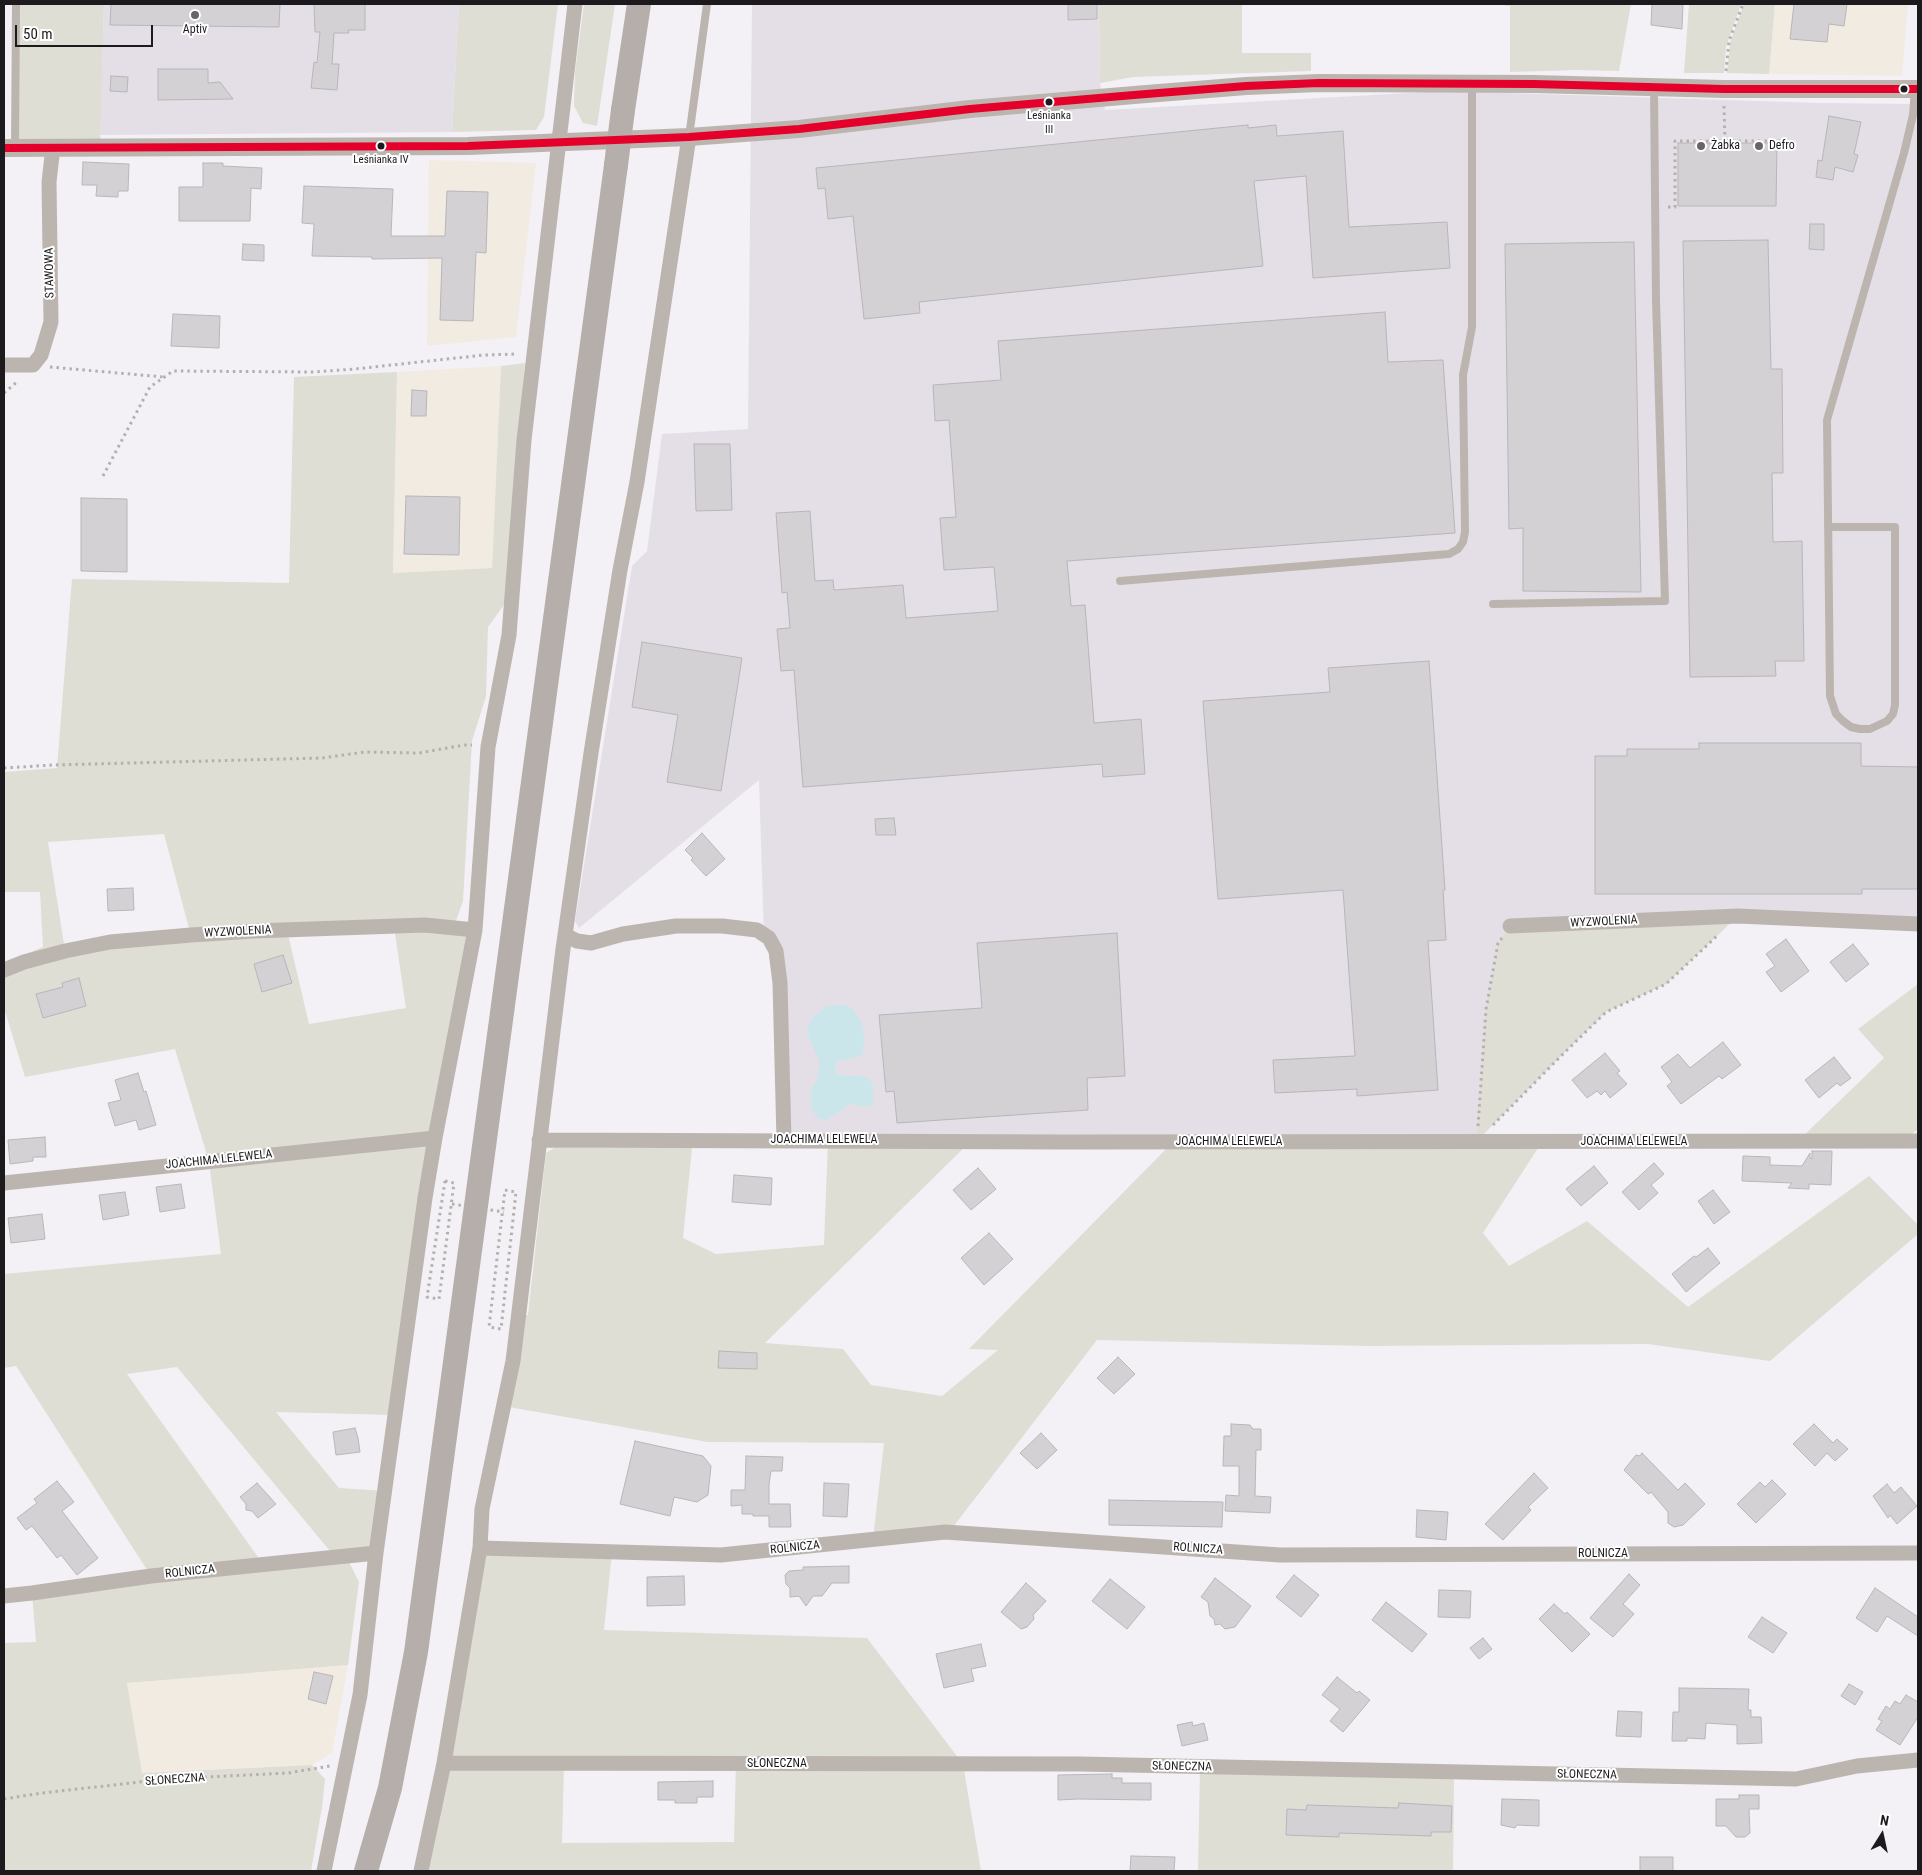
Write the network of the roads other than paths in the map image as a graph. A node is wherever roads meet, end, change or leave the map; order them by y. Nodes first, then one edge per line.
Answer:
1 (16, 4) edge
2 (575, 4) edge
3 (639, 4) edge
4 (707, 4) edge
5 (1472, 85) junction
6 (1654, 87) junction
7 (1917, 89) edge
8 (689, 137) junction
9 (558, 142) junction
10 (53, 147) junction
11 (9, 148) edge
12 (4, 364) edge
13 (1828, 527) junction
14 (1120, 581) dead end
15 (1493, 604) dead end
16 (1918, 924) edge
17 (1510, 926) road end
18 (475, 930) junction
19 (565, 935) junction
20 (4, 970) edge
21 (435, 1138) junction
22 (539, 1140) junction
23 (784, 1140) junction
24 (1918, 1141) edge
25 (4, 1183) edge
26 (480, 1548) junction
27 (376, 1553) junction
28 (1918, 1553) edge
29 (4, 1596) edge
30 (1918, 1760) edge
31 (444, 1763) junction
32 (324, 1871) edge
33 (366, 1871) edge
34 (421, 1871) edge

1 - 11 lane
2 - 9 street
3 - 33 highway, bridge
4 - 8 lane
5 - 6 street
5 - 8 street
5 - 14 lane
6 - 7 street
6 - 15 lane
7 - 13 lane
8 - 9 street
8 - 19 street
9 - 10 street
9 - 18 street
10 - 11 street
10 - 12 street, STAWOWA
13 - 13 lane
16 - 17 street, WYZWOLENIA
18 - 20 street, WYZWOLENIA
18 - 21 street
19 - 22 street
19 - 23 street
21 - 25 street, JOACHIMA LELEWELA
21 - 27 street
22 - 23 street, JOACHIMA LELEWELA
22 - 26 street
23 - 24 street, JOACHIMA LELEWELA
26 - 28 street, ROLNICZA
26 - 31 street
27 - 29 street, ROLNICZA
27 - 32 street
30 - 31 street, SŁONECZNA
31 - 34 street

